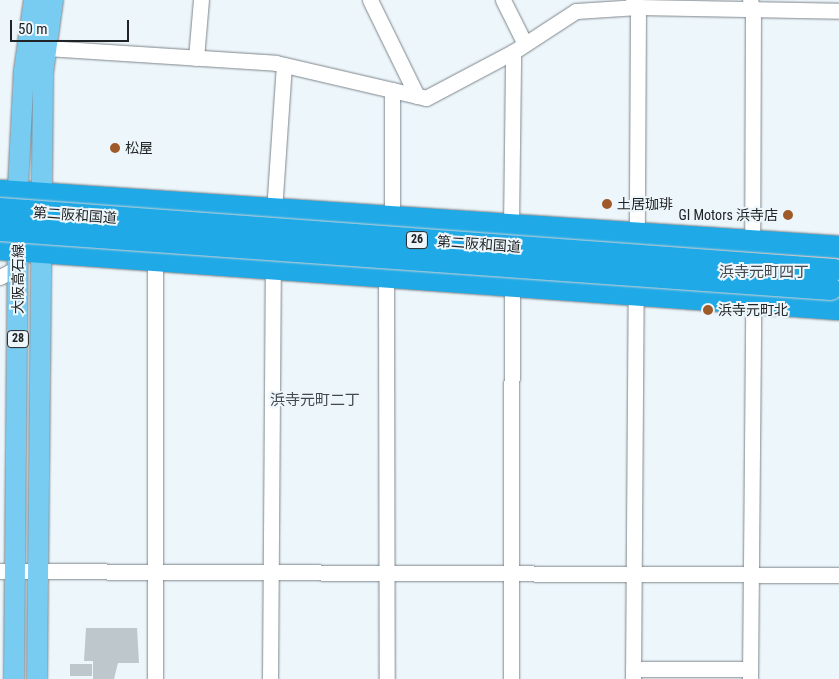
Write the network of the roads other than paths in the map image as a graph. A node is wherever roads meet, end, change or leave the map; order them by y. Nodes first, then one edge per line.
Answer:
1 (34, 0) edge
2 (53, 0) edge
3 (200, 0) edge
4 (370, 0) edge
5 (503, 0) edge
6 (635, 4) edge
7 (751, 4) edge
8 (839, 11) edge
9 (518, 47) junction
10 (46, 48) junction
11 (196, 58) junction
12 (284, 65) junction
13 (392, 90) junction
14 (417, 96) junction
15 (9, 192) edge
16 (40, 195) junction
17 (0, 209) edge
18 (274, 211) junction
19 (392, 218) junction
20 (511, 228) junction
21 (0, 230) edge
22 (637, 236) junction
23 (752, 244) junction
24 (839, 248) edge
25 (41, 253) junction
26 (12, 256) edge
27 (155, 261) junction
28 (273, 269) junction
29 (0, 277) edge
30 (386, 278) junction
31 (837, 286) edge
32 (512, 288) junction
33 (636, 296) junction
34 (753, 303) junction
35 (7, 571) edge
36 (38, 571) junction
37 (156, 571) junction
38 (270, 572) junction
39 (511, 572) junction
40 (388, 573) junction
41 (634, 573) junction
42 (750, 575) junction
43 (839, 575) edge
44 (633, 674) edge
45 (750, 674) edge
46 (14, 679) edge
47 (38, 679) edge
48 (155, 679) edge
49 (270, 679) edge
50 (387, 679) edge
51 (510, 679) edge

1 - 15 main road, 大阪高石線 / 28
2 - 10 main road, 大阪高石線 / 28
3 - 11 street
4 - 14 street
5 - 9 street
6 - 7 street
6 - 9 street
6 - 22 street
7 - 8 street
7 - 23 street
9 - 14 street
9 - 20 street
10 - 11 street
10 - 16 main road, 大阪高石線 / 28
11 - 12 street
12 - 13 street
12 - 18 street
13 - 14 street
13 - 19 street
15 - 16 highway, 26
15 - 26 main road, 大阪高石線 / 28
16 - 18 highway, 26
16 - 25 main road, 大阪高石線 / 28
17 - 31 highway, 第二阪和国道 / 26, bridge
18 - 19 highway, 26
19 - 20 highway, 26
20 - 22 highway, 26
21 - 31 highway, 第二阪和国道 / 26, bridge
22 - 23 highway, 26
23 - 24 highway, 26
25 - 26 highway
25 - 27 highway
25 - 36 main road, 大阪高石線 / 28
26 - 29 street
26 - 35 main road, 大阪高石線 / 28
27 - 28 highway
27 - 37 street
28 - 30 highway
28 - 38 street
30 - 32 highway
30 - 40 street
31 - 34 highway
32 - 33 highway
32 - 39 street
33 - 34 highway
33 - 41 street
34 - 42 street
35 - 36 street
35 - 46 main road, 大阪高石線 / 28
36 - 37 street
36 - 47 main road, 大阪高石線 / 28
37 - 38 street
37 - 48 street
38 - 40 street
38 - 49 street
39 - 40 street
39 - 41 street
39 - 51 street
40 - 50 street
41 - 42 street
41 - 44 street
42 - 43 street
42 - 45 street
44 - 45 street

